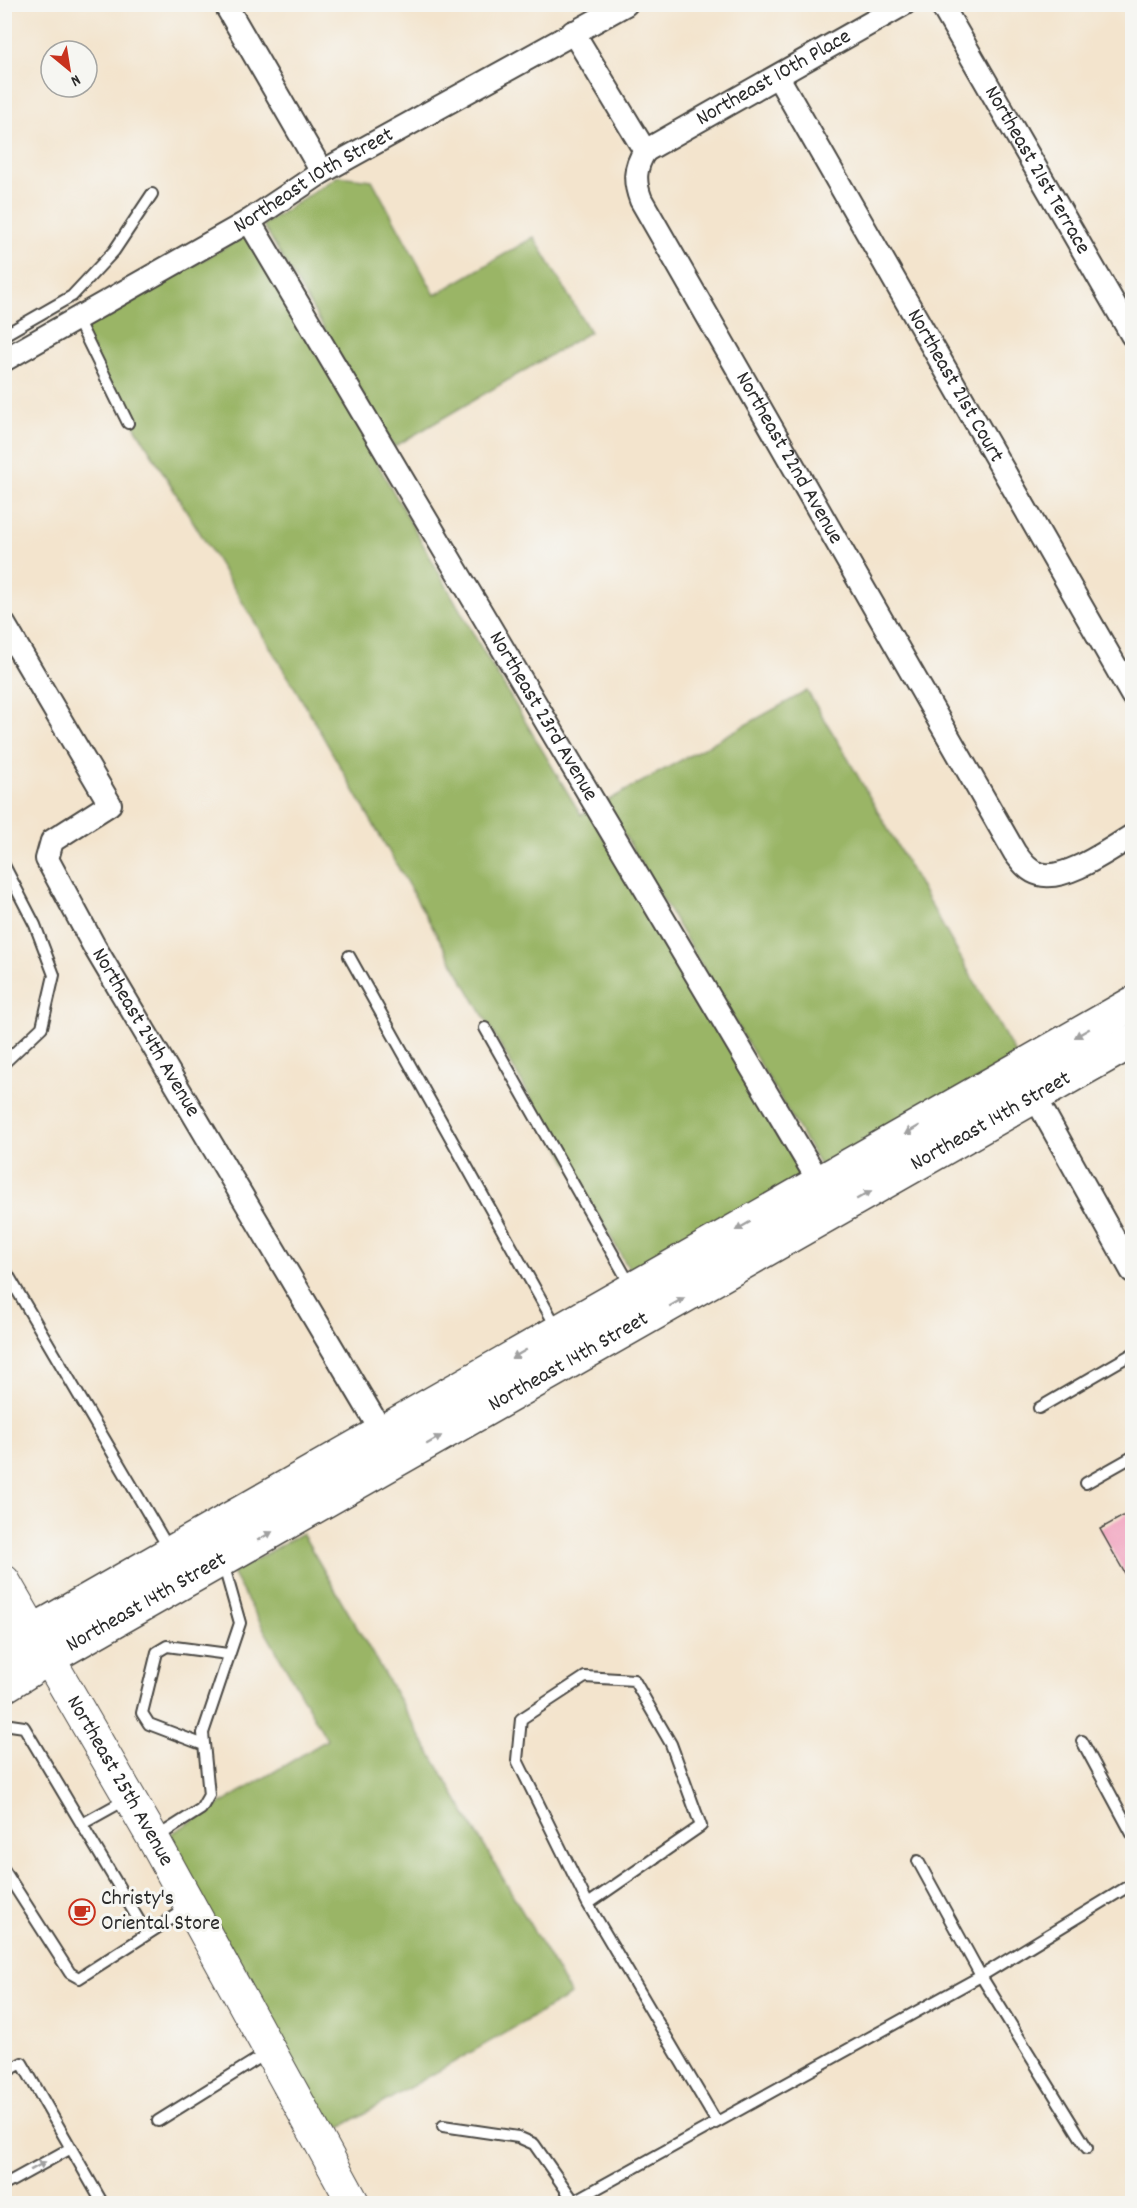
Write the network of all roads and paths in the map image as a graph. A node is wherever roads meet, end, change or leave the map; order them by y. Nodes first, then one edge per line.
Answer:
1 (225, 4) edge
2 (626, 4) edge
3 (904, 4) edge
4 (940, 4) edge
5 (573, 32) junction
6 (778, 77) junction
7 (645, 152) junction
8 (322, 172) junction
9 (152, 194) dead end
10 (249, 221) junction
11 (77, 320) junction
12 (4, 335) edge
13 (1132, 335) edge
14 (4, 360) edge
15 (128, 423) dead end
16 (4, 624) edge
17 (1132, 695) edge
18 (1132, 836) edge
19 (4, 865) edge
20 (349, 956) dead end
21 (1132, 1004) edge
22 (484, 1028) dead end
23 (1132, 1041) edge
24 (4, 1063) edge
25 (1027, 1083) junction
26 (820, 1183) junction
27 (836, 1211) junction
28 (4, 1268) edge
29 (1132, 1270) edge
30 (641, 1304) junction
31 (567, 1345) junction
32 (1132, 1354) edge
33 (1039, 1408) dead end
34 (382, 1432) junction
35 (1132, 1457) edge
36 (399, 1460) junction
37 (1086, 1483) dead end
38 (222, 1560) junction
39 (179, 1567) junction
40 (4, 1581) edge
41 (41, 1644) junction
42 (4, 1648) edge
43 (228, 1654) junction
44 (4, 1686) edge
45 (4, 1724) edge
46 (1082, 1741) dead end
47 (204, 1745) junction
48 (129, 1798) junction
49 (82, 1824) junction
50 (1132, 1834) edge
51 (154, 1840) junction
52 (918, 1861) dead end
53 (4, 1870) edge
54 (1132, 1884) edge
55 (588, 1904) junction
56 (190, 1906) junction
57 (147, 1934) junction
58 (981, 1976) junction
59 (270, 2051) junction
60 (4, 2073) edge
61 (158, 2121) dead end
62 (716, 2121) junction
63 (442, 2126) dead end
64 (70, 2148) junction
65 (1087, 2148) dead end
66 (4, 2185) edge
67 (571, 2202) edge
68 (102, 2204) edge
69 (354, 2204) edge

1 - 8 street
2 - 5 street, Northeast 10th Street
3 - 6 street, Northeast 10th Place
4 - 13 street, Northeast 21st Terrace
5 - 7 street
5 - 8 street, Northeast 10th Street
6 - 7 street, Northeast 10th Place
6 - 17 street, Northeast 21st Court
7 - 18 street, Northeast 22nd Avenue
8 - 10 street, Northeast 10th Street
9 - 12 lane
10 - 11 street, Northeast 10th Street
10 - 26 street, Northeast 23rd Avenue
11 - 14 street, Northeast 10th Street
11 - 15 lane
16 - 34 street, Northeast 24th Avenue
19 - 24 lane
20 - 31 lane
21 -> 25 main road, Northeast 14th Street
22 - 30 lane
23 - 25 main road, Northeast 14th Street
25 -> 26 main road, Northeast 14th Street
27 -> 25 main road, Northeast 14th Street
25 - 29 street
26 - 27 street, Northeast 23rd Avenue
26 -> 30 main road, Northeast 14th Street
30 -> 27 main road, Northeast 14th Street
28 - 39 lane
30 - 31 main road, Northeast 14th Street
31 -> 34 main road, Northeast 14th Street
36 -> 31 main road, Northeast 14th Street
32 - 33 lane
34 - 36 street, Northeast 24th Avenue
34 - 39 main road, Northeast 14th Street
35 - 37 lane
38 -> 36 main road, Northeast 14th Street
38 - 39 main road, Northeast 14th Street
38 - 43 lane
39 - 41 main road, Northeast 14th Street
40 - 41 street, Northeast 25th Avenue
41 - 42 main road, Northeast 14th Street
41 - 44 main road, Northeast 14th Street
41 - 48 street, Northeast 25th Avenue
43 - 47 lane
43 - 47 lane
45 - 49 lane
46 - 50 lane
47 - 51 lane
48 - 49 lane
48 - 51 street, Northeast 25th Avenue
49 - 57 lane
51 - 56 street, Northeast 25th Avenue
52 - 58 lane
53 - 57 lane
54 - 58 lane
55 - 55 lane
55 - 62 lane
56 - 57 lane
56 - 59 street, Northeast 25th Avenue
58 - 62 lane
58 - 65 lane
59 - 61 lane
59 - 69 street, Northeast 25th Avenue
60 - 64 lane
62 - 67 lane
63 - 67 lane
66 -> 64 lane
64 - 68 lane

